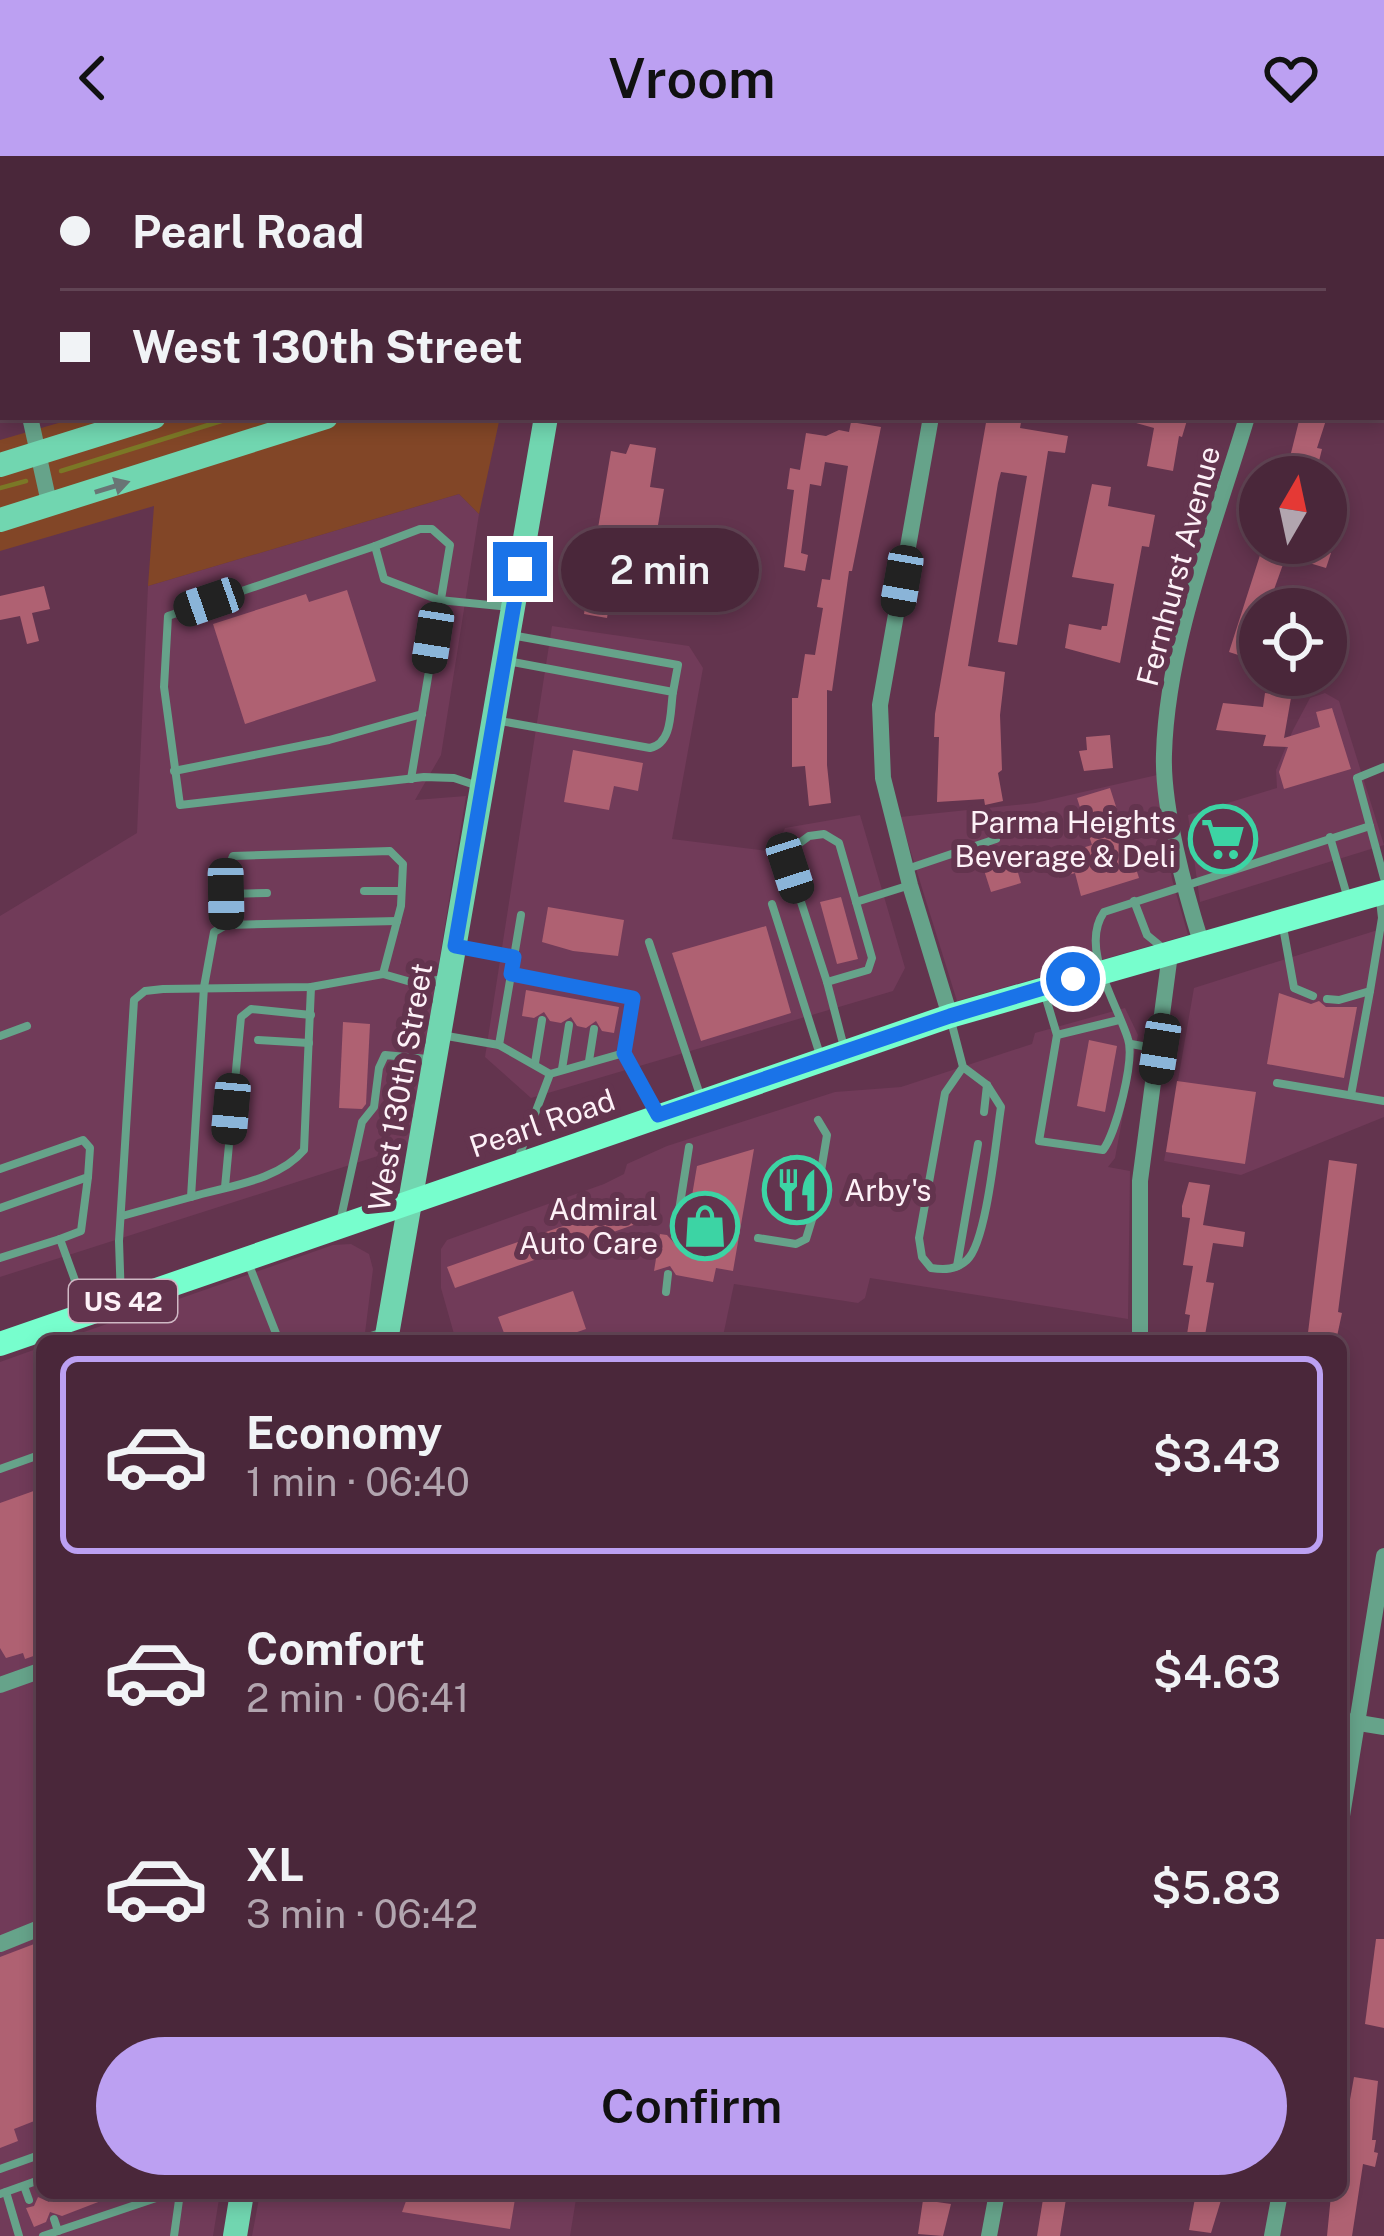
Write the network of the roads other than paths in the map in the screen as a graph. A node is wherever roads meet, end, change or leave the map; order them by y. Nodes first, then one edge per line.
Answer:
1 (31, 420) edge
2 (145, 420) edge
3 (317, 420) edge
4 (545, 420) edge
5 (930, 420) edge
6 (1246, 420) edge
7 (37, 457) junction
8 (0, 466) edge
9 (50, 507) junction
10 (0, 520) edge
11 (375, 546) junction
12 (439, 600) junction
13 (513, 607) junction
14 (509, 634) junction
15 (504, 660) junction
16 (673, 692) junction
17 (422, 713) junction
18 (494, 720) junction
19 (1384, 767) edge
20 (174, 771) junction
21 (412, 779) junction
22 (482, 787) junction
23 (1370, 826) junction
24 (1330, 837) junction
25 (996, 839) dead end
26 (908, 878) junction
27 (1183, 884) junction
28 (1382, 888) edge
29 (364, 891) dead end
30 (401, 891) junction
31 (267, 893) dead end
32 (226, 894) junction
33 (1349, 901) junction
34 (856, 902) junction
35 (1134, 902) junction
36 (772, 904) dead end
37 (521, 915) dead end
38 (1282, 920) junction
39 (397, 921) junction
40 (226, 926) junction
41 (649, 942) dead end
42 (1201, 942) junction
43 (455, 946) junction
44 (1170, 954) junction
45 (514, 957) junction
46 (1103, 970) junction
47 (383, 974) junction
48 (511, 974) junction
49 (450, 977) junction
50 (548, 981) junction
51 (827, 982) junction
52 (576, 986) junction
53 (204, 987) junction
54 (311, 987) junction
55 (1043, 988) junction
56 (1370, 991) junction
57 (602, 992) junction
58 (547, 994) dead end
59 (1313, 996) dead end
60 (573, 998) dead end
61 (1327, 999) dead end
62 (600, 1003) dead end
63 (311, 1015) junction
64 (950, 1016) junction
65 (542, 1020) dead end
66 (1119, 1020) junction
67 (569, 1024) dead end
68 (27, 1026) dead end
69 (594, 1029) dead end
70 (1057, 1035) junction
71 (0, 1036) edge
72 (257, 1040) dead end
73 (310, 1043) junction
74 (1131, 1044) junction
75 (499, 1046) junction
76 (438, 1047) junction
77 (1160, 1049) junction
78 (624, 1053) junction
79 (833, 1056) junction
80 (589, 1061) junction
81 (535, 1063) junction
82 (963, 1067) junction
83 (562, 1069) junction
84 (550, 1073) junction
85 (1276, 1084) dead end
86 (987, 1085) junction
87 (1352, 1095) junction
88 (702, 1100) junction
89 (1384, 1101) edge
90 (984, 1112) dead end
91 (658, 1115) junction
92 (818, 1120) dead end
93 (978, 1144) dead end
94 (688, 1147) dead end
95 (517, 1163) junction
96 (0, 1169) edge
97 (88, 1178) junction
98 (225, 1187) junction
99 (191, 1197) junction
100 (412, 1199) junction
101 (0, 1208) edge
102 (122, 1216) junction
103 (339, 1225) junction
104 (675, 1236) dead end
105 (758, 1238) dead end
106 (60, 1239) junction
107 (0, 1258) edge
108 (246, 1258) junction
109 (956, 1268) junction
110 (668, 1274) dead end
111 (666, 1292) dead end
112 (121, 1302) junction
113 (87, 1313) junction
114 (46, 1335) edge
115 (277, 1335) edge
116 (387, 1335) edge
117 (1140, 1335) edge
118 (36, 1339) edge
119 (0, 1344) edge
120 (36, 1456) edge
121 (0, 1469) edge
122 (1384, 1556) edge
123 (36, 1672) edge
124 (0, 1685) edge
125 (1349, 1722) edge
126 (1384, 1727) edge
127 (36, 1929) edge
128 (0, 1943) edge
129 (36, 2157) edge
130 (0, 2169) edge
131 (36, 2182) edge
132 (24, 2186) junction
133 (3, 2193) edge
134 (107, 2199) dead end
135 (127, 2199) edge
136 (143, 2199) edge
137 (180, 2199) edge
138 (241, 2199) edge
139 (996, 2199) edge
140 (1279, 2199) edge
141 (29, 2200) dead end
142 (91, 2205) dead end
143 (130, 2206) junction
144 (74, 2211) dead end
145 (112, 2213) junction
146 (96, 2218) junction
147 (54, 2219) dead end
148 (79, 2224) junction
149 (38, 2225) dead end
150 (58, 2231) junction
151 (19, 2236) edge
152 (42, 2236) edge
153 (174, 2236) edge
154 (235, 2236) edge
155 (989, 2236) edge
156 (1272, 2236) edge

1 - 7 street
2 - 7 main road
9 -> 3 main road
4 - 13 main road, West 130th Street
5 - 26 street
6 - 27 street, Fernhurst Avenue
7 - 8 main road
7 - 9 street
9 - 10 main road
11 - 12 lane
11 - 12 lane
11 - 20 lane
12 - 13 lane
12 - 17 lane
13 - 14 main road, West 130th Street
14 - 15 main road, West 130th Street
14 - 16 lane
15 - 16 lane
15 - 18 main road, West 130th Street
16 - 18 lane
17 - 20 lane
17 - 21 lane
18 - 22 main road, West 130th Street
19 - 23 lane
20 - 21 lane
21 - 22 lane
22 - 43 main road, West 130th Street
23 - 24 lane
23 - 28 lane
24 - 27 lane
24 - 33 lane
25 - 26 lane
26 - 34 lane
26 - 64 street
27 - 35 lane
27 - 42 street, Fernhurst Avenue
28 - 33 main road, Pearl Road / US 42
28 - 56 lane
29 - 30 lane
30 - 32 lane
30 - 39 lane
31 - 32 lane
32 - 40 lane
33 - 38 main road, Pearl Road / US 42
34 - 51 lane
34 - 51 lane
35 - 44 lane
35 - 46 lane
36 - 79 lane
37 - 45 lane
38 - 42 main road, Pearl Road / US 42
38 - 59 lane
39 - 40 lane
39 - 47 lane
40 - 53 lane
41 - 88 lane
42 - 44 main road, Pearl Road / US 42
43 - 45 lane
43 - 49 main road, West 130th Street
44 - 46 main road, Pearl Road / US 42
44 - 77 street
45 - 48 lane
46 - 55 main road, Pearl Road / US 42
46 - 66 lane
47 - 49 lane
47 - 54 lane
48 - 50 lane
48 - 75 lane
49 - 76 main road, West 130th Street
50 - 52 lane
50 - 58 lane
51 - 79 lane
52 - 57 lane
52 - 60 lane
53 - 54 lane
53 - 99 lane
53 - 102 lane
54 - 63 lane
55 - 64 main road, Pearl Road / US 42
55 - 70 lane
56 - 61 lane
56 - 87 lane
57 - 62 lane
57 - 78 lane
63 - 73 lane
63 - 98 lane
64 - 79 main road, Pearl Road / US 42
64 - 82 lane
65 - 81 lane
66 - 70 lane
66 - 74 lane
67 - 83 lane
68 - 71 lane
69 - 80 lane
70 - 74 lane
72 - 73 lane
73 - 98 lane
74 - 77 lane
75 - 76 lane
75 - 81 lane
76 - 100 main road, West 130th Street
76 - 103 lane
77 - 117 street
78 - 80 lane
78 - 91 lane
79 - 88 main road, Pearl Road / US 42
80 - 83 lane
81 - 84 lane
82 - 86 lane
82 - 109 lane
83 - 84 lane
84 - 95 lane
85 - 87 lane
86 - 90 lane
86 - 109 lane
87 - 89 lane
88 - 91 main road, Pearl Road / US 42
91 - 95 main road, Pearl Road / US 42
92 - 105 lane
93 - 109 lane
94 - 104 lane
95 - 100 main road, Pearl Road / US 42
96 - 97 lane
97 - 101 lane
97 - 106 lane
98 - 99 lane
99 - 102 lane
100 - 103 main road, Pearl Road / US 42
100 - 116 main road, West 130th Street
102 - 112 lane
103 - 108 main road, Pearl Road / US 42
106 - 107 lane
106 - 113 lane
108 - 112 main road, Pearl Road / US 42
108 - 115 lane
110 - 111 lane
112 - 113 main road, Pearl Road / US 42
113 - 114 main road, Pearl Road / US 42
118 - 119 main road, Pearl Road / US 42
120 - 121 lane
122 - 125 street
123 - 124 street
125 - 126 street
127 - 128 street
129 - 130 lane
131 - 132 lane
132 - 133 lane
132 - 141 lane
133 - 151 lane
134 - 145 lane
135 - 143 lane
136 - 143 lane
137 - 153 lane
138 - 154 main road
139 - 155 street
140 - 156 street
142 - 146 lane
143 - 145 lane
144 - 148 lane
145 - 146 lane
146 - 148 lane
147 - 150 lane
148 - 150 lane
149 - 152 lane
150 - 152 lane

